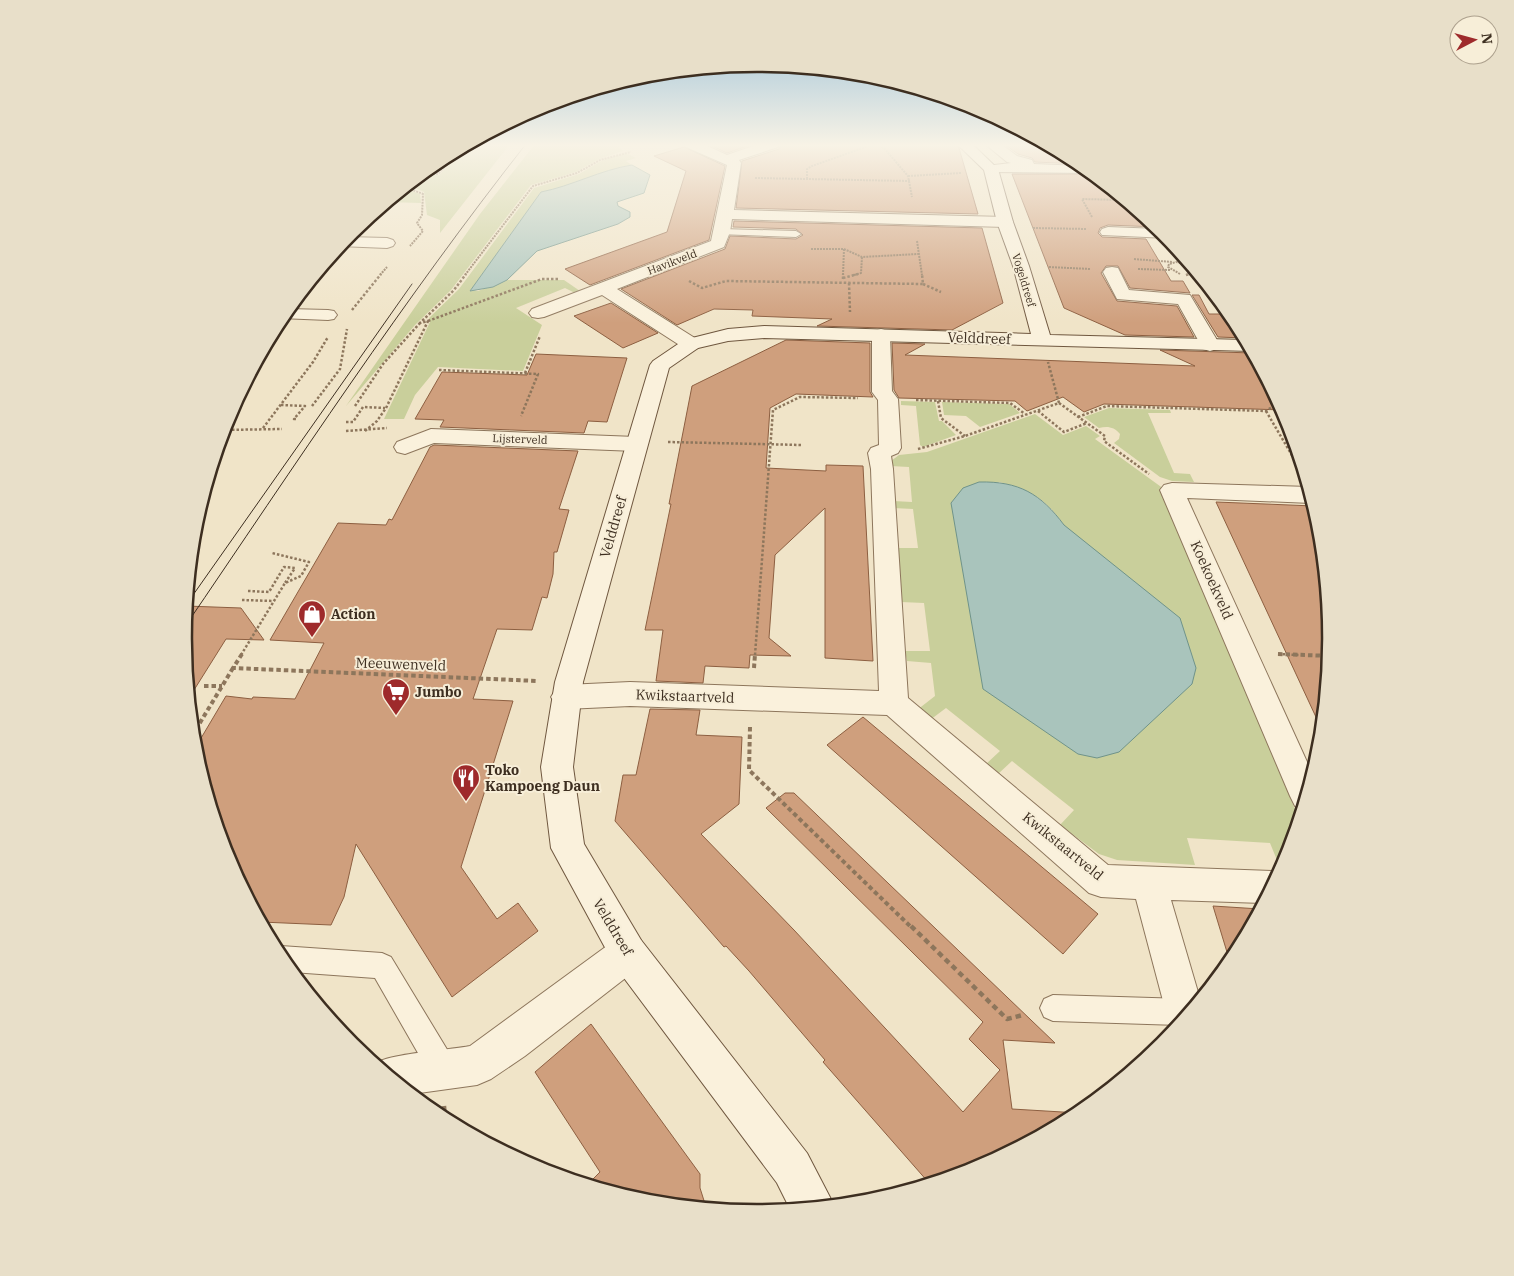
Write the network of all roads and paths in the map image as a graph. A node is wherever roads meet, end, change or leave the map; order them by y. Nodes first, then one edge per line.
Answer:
1 (422, 204) edge
2 (520, 204) edge
3 (728, 204) edge
4 (912, 204) edge
5 (1000, 204) edge
6 (1084, 204) edge
7 (726, 214) junction
8 (914, 220) junction
9 (1094, 222) dead end
10 (1006, 224) junction
11 (1089, 229) dead end
12 (722, 232) junction
13 (1108, 232) dead end
14 (796, 234) dead end
15 (1152, 234) edge
16 (353, 242) edge
17 (387, 243) dead end
18 (408, 248) dead end
19 (810, 248) dead end
20 (844, 249) junction
21 (918, 254) junction
22 (862, 257) junction
23 (1180, 263) edge
24 (390, 264) dead end
25 (662, 265) junction
26 (1112, 272) dead end
27 (1189, 273) edge
28 (843, 278) junction
29 (843, 283) junction
30 (923, 284) junction
31 (597, 290) junction
32 (941, 292) dead end
33 (538, 313) dead end
34 (293, 316) edge
35 (348, 316) dead end
36 (428, 321) junction
37 (330, 323) joint
38 (420, 323) junction
39 (348, 325) dead end
40 (881, 335) junction
41 (1042, 340) junction
42 (691, 344) junction
43 (1210, 345) junction
44 (1241, 346) edge
45 (439, 370) dead end
46 (888, 399) junction
47 (938, 401) junction
48 (1059, 403) junction
49 (281, 405) junction
50 (312, 406) dead end
51 (355, 406) dead end
52 (1272, 407) edge
53 (386, 408) junction
54 (1175, 408) junction
55 (1038, 410) junction
56 (1230, 410) junction
57 (1266, 411) junction
58 (1025, 414) junction
59 (1177, 414) dead end
60 (1236, 416) dead end
61 (1078, 417) junction
62 (296, 419) dead end
63 (346, 422) dead end
64 (1087, 423) junction
65 (263, 428) junction
66 (282, 429) dead end
67 (232, 430) edge
68 (365, 431) dead end
69 (964, 436) junction
70 (511, 438) junction
71 (637, 442) junction
72 (770, 445) junction
73 (802, 445) dead end
74 (406, 447) dead end
75 (890, 448) junction
76 (1291, 453) edge
77 (1172, 490) junction
78 (1304, 495) edge
79 (272, 553) dead end
80 (285, 583) junction
81 (248, 591) dead end
82 (242, 600) dead end
83 (274, 601) junction
84 (1244, 653) junction
85 (1322, 656) edge
86 (233, 668) junction
87 (204, 686) dead end
88 (222, 686) junction
89 (567, 690) junction
90 (751, 698) junction
91 (894, 703) junction
92 (198, 726) edge
93 (1302, 787) edge
94 (1150, 883) junction
95 (1264, 888) edge
96 (628, 954) junction
97 (292, 960) edge
98 (1053, 1008) joint
99 (1184, 1009) edge
100 (1179, 1014) edge
101 (444, 1071) junction
102 (399, 1075) edge
103 (810, 1201) edge

1 - 18 path
2 - 38 path
3 - 7 street
4 - 8 path
5 - 10 street, Vogeldreef
6 - 9 path
7 - 8 street
7 - 12 street
8 - 10 street
8 - 21 path
10 - 11 path
10 - 41 street, Vogeldreef
12 - 14 lane
12 - 25 street, Havikveld
13 - 15 street
16 - 17 street
19 - 20 path
20 - 22 path
20 - 28 path
21 - 22 path
21 - 30 path
22 - 28 path
23 - 27 path
24 - 35 path
25 - 29 path
25 - 31 street, Havikveld
26 - 43 street
28 - 29 path
29 - 30 path
30 - 32 path
31 - 33 street, Havikveld
31 - 36 path
31 - 42 street
34 - 37 street
36 - 38 path
36 - 53 path
37 - 49 path
38 - 51 path
39 - 50 path
40 - 41 street, Velddreef
40 - 42 street, Velddreef
40 - 46 street
41 - 43 street, Velddreef
41 - 48 path
42 - 71 street, Velddreef
43 - 44 street, Velddreef
45 - 70 path
46 - 47 path
46 - 72 path
46 - 75 street
47 - 58 path
47 - 69 path
48 - 55 path
48 - 61 path
49 - 62 path
49 - 65 path
52 - 57 path
53 - 63 path
53 - 68 path
54 - 56 path
54 - 59 path
54 - 61 path
55 - 58 path
55 - 64 path
56 - 57 path
56 - 60 path
57 - 76 path
58 - 69 path
61 - 64 path
64 - 77 path
65 - 66 path
65 - 67 path
69 - 75 path
70 - 71 street, Lijsterveld
70 - 74 street, Lijsterveld
71 - 72 path
71 - 89 street, Velddreef
72 - 73 path
72 - 90 path
75 - 91 street
77 - 78 street
77 - 84 street, Koekoekveld
79 - 80 path
80 - 81 path
80 - 83 path
82 - 83 path
83 - 86 path
84 - 85 path
84 - 93 street, Koekoekveld
86 - 88 path
86 - 89 path, Meeuwenveld
87 - 88 path
88 - 92 path
89 - 90 street, Kwikstaartveld
89 - 96 street, Velddreef
90 - 91 street, Kwikstaartveld
90 - 98 path
91 - 94 street, Kwikstaartveld
94 - 95 street, Kwikstaartveld
94 - 99 street
96 - 101 street
96 - 103 street, Velddreef
97 - 101 lane
98 - 100 lane
101 - 102 street

